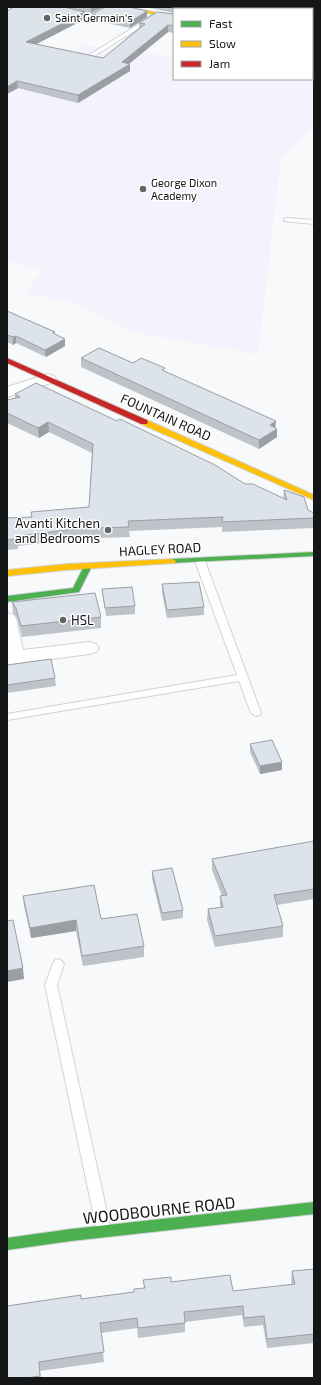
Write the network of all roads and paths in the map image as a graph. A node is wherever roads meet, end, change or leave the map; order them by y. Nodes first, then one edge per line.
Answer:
1 (45, 7) edge
2 (110, 7) edge
3 (118, 7) edge
4 (158, 14) junction
5 (173, 17) edge
6 (89, 57) edge
7 (286, 220) dead end
8 (314, 222) edge
9 (7, 360) edge
10 (48, 379) junction
11 (7, 392) edge
12 (314, 498) edge
13 (314, 554) edge
14 (200, 560) junction
15 (88, 566) junction
16 (7, 573) edge
17 (7, 599) edge
18 (7, 619) edge
19 (89, 648) dead end
20 (11, 658) edge
21 (243, 677) junction
22 (256, 713) dead end
23 (7, 717) edge
24 (58, 964) dead end
25 (314, 1208) edge
26 (104, 1231) junction
27 (7, 1244) edge

1 - 2 lane
3 - 4 main road
4 - 5 main road
4 - 6 lane
7 - 8 lane
9 - 10 main road, FOUNTAIN ROAD
10 - 11 street
10 - 12 main road, FOUNTAIN ROAD
13 - 14 main road, HAGLEY ROAD
14 - 15 main road, HAGLEY ROAD
14 - 21 lane
15 - 16 main road, HAGLEY ROAD
15 - 17 main road
18 - 20 street
19 - 20 street
21 - 22 lane
21 - 23 lane
24 - 26 lane
25 - 26 main road, WOODBOURNE ROAD
26 - 27 main road, WOODBOURNE ROAD

